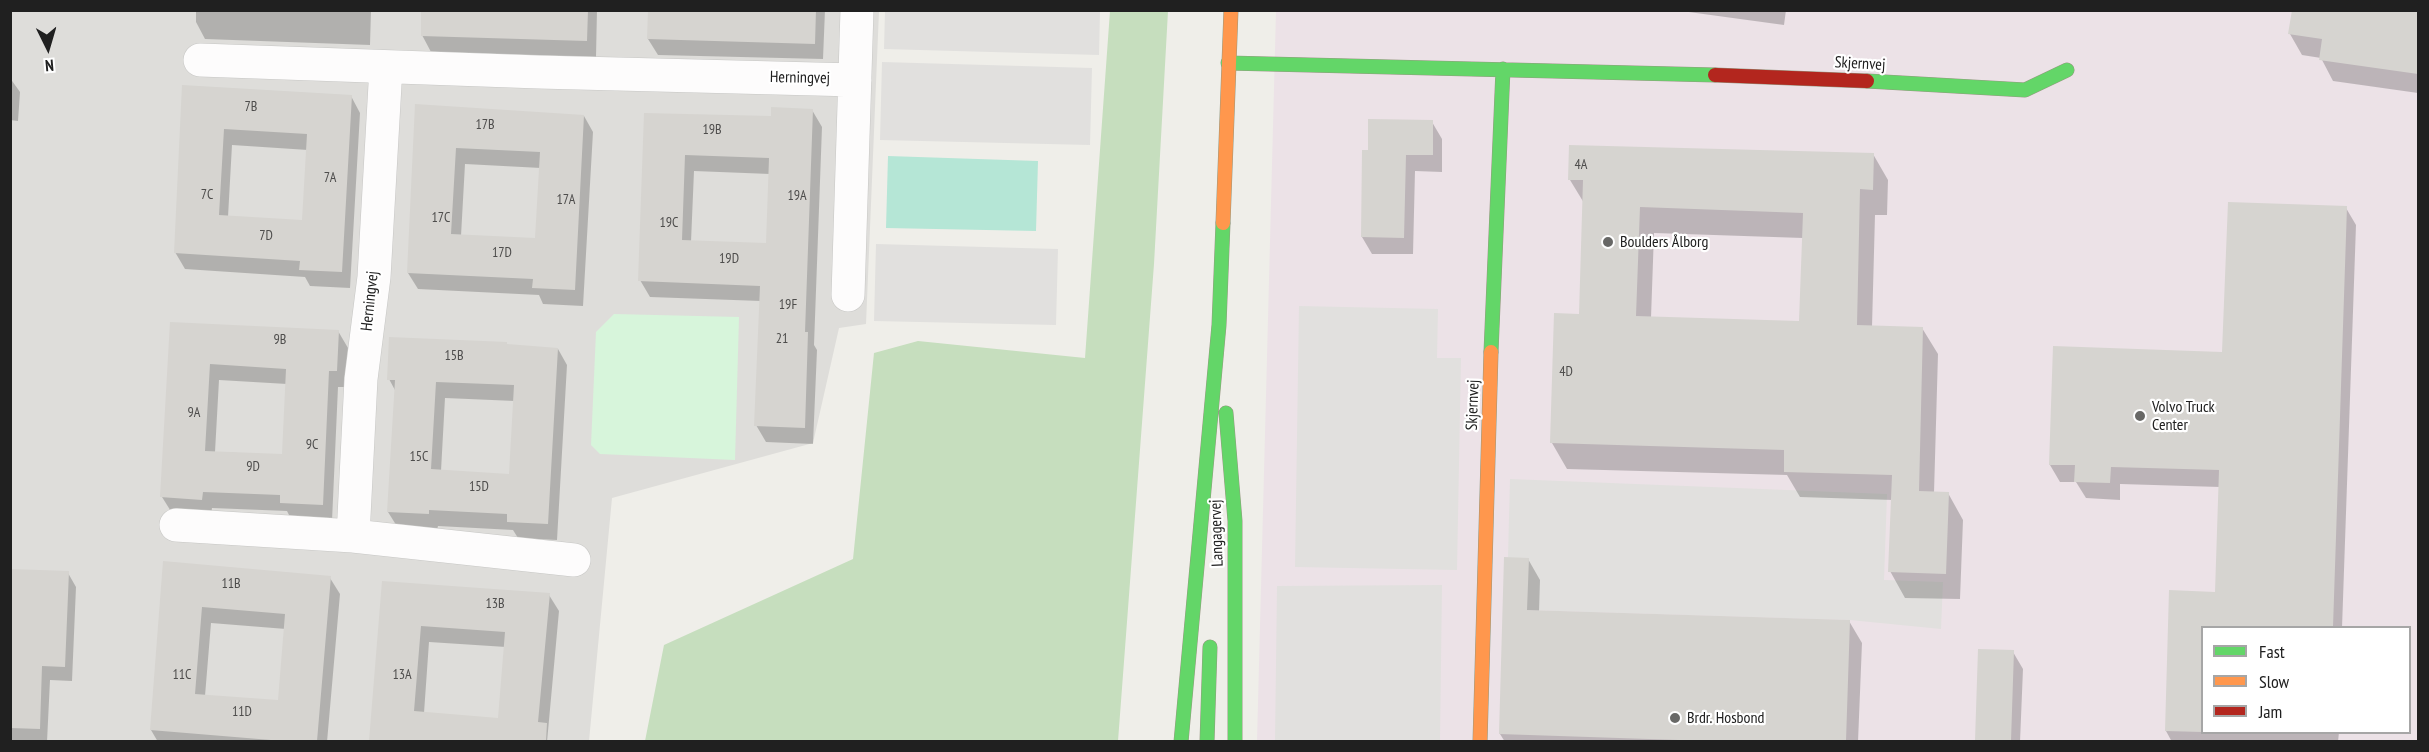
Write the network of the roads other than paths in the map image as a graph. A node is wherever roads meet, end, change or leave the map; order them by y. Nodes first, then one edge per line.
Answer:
1 (857, 10) edge
2 (1231, 10) edge
3 (200, 60) dead end
4 (1228, 63) junction
5 (386, 67) junction
6 (1503, 69) junction
7 (2067, 70) dead end
8 (855, 80) junction
9 (848, 296) dead end
10 (1219, 325) junction
11 (176, 525) dead end
12 (353, 536) junction
13 (574, 560) dead end
14 (1197, 568) junction
15 (1181, 741) edge
16 (1207, 741) edge
17 (1235, 741) edge
18 (1480, 741) edge

1 - 8 street, Herningvej
2 - 4 street, Langagervej
3 - 5 street, Herningvej
4 - 6 street, Skjernvej
4 - 10 street, Langagervej
5 - 8 street, Herningvej
5 - 12 street, Herningvej
6 - 7 street, Skjernvej
6 - 18 street, Skjernvej
8 - 9 street, Herningvej
10 - 14 street, Langagervej
10 - 17 street, Langagervej
11 - 12 street
12 - 13 street
14 - 15 street, Langagervej
14 - 16 street, Langagervej

